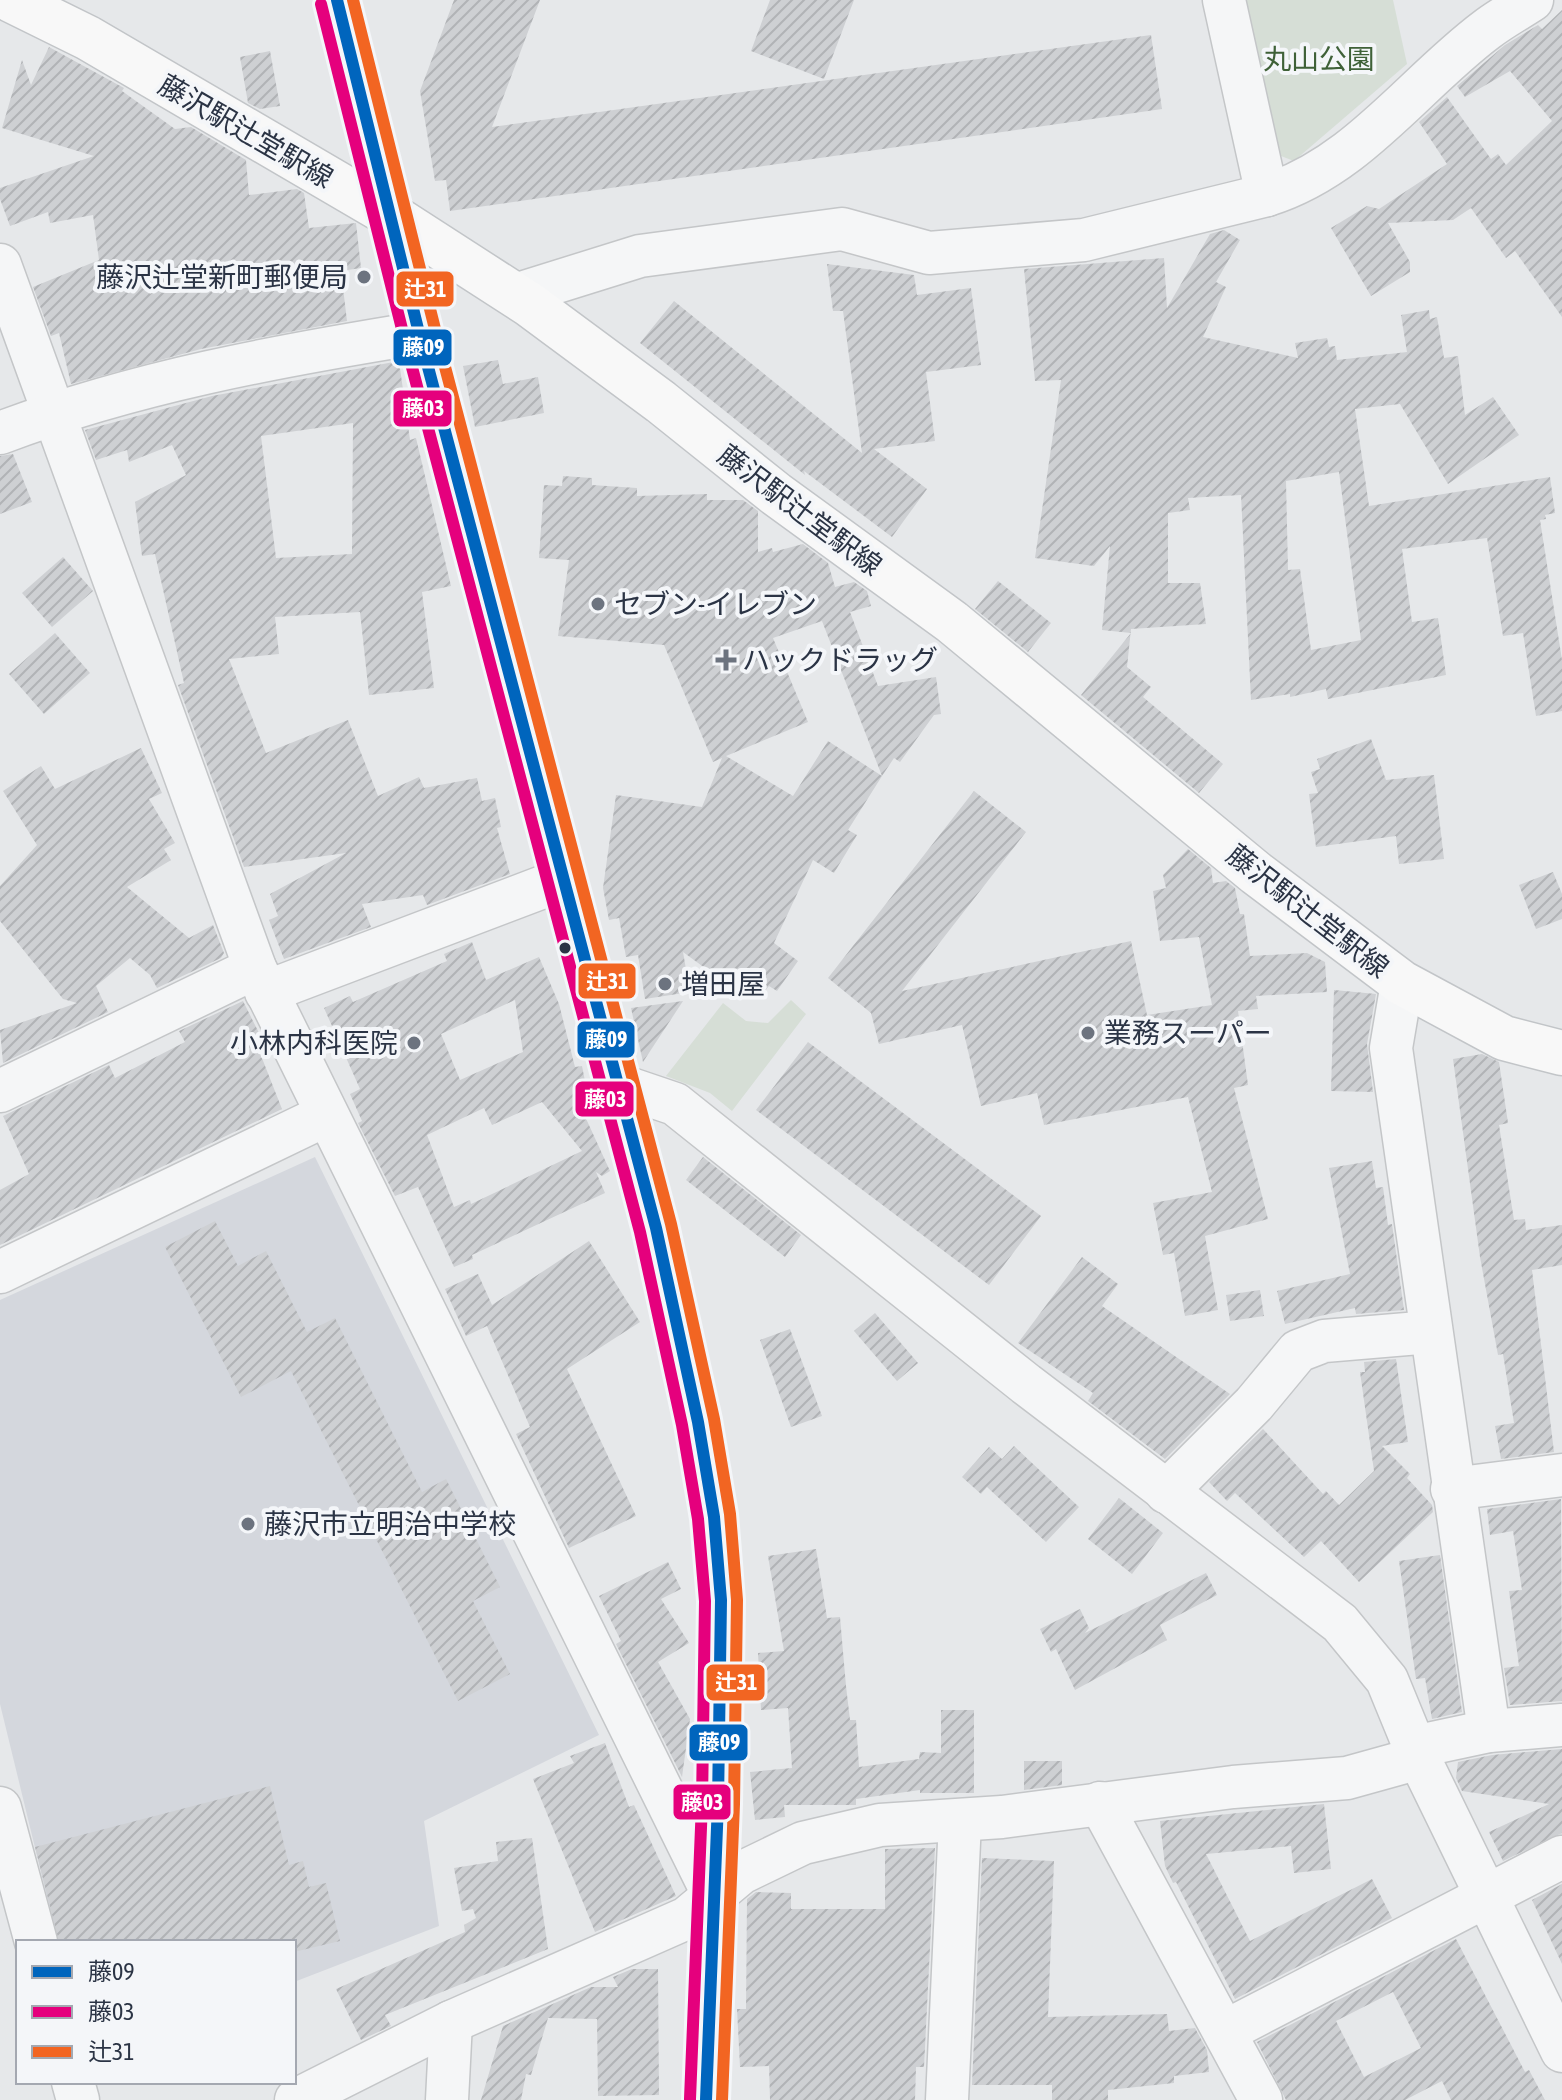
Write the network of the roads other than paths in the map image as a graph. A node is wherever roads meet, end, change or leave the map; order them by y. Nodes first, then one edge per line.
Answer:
1 (11, 0) edge
2 (337, 0) edge
3 (1224, 0) edge
4 (1532, 0) edge
5 (1267, 195) junction
6 (389, 214) junction
7 (0, 265) edge
8 (515, 295) junction
9 (419, 333) junction
10 (54, 413) junction
11 (0, 433) edge
12 (564, 879) junction
13 (260, 980) junction
14 (1402, 983) junction
15 (1562, 1053) edge
16 (619, 1085) junction
17 (0, 1091) edge
18 (326, 1115) junction
19 (0, 1272) edge
20 (1431, 1332) junction
21 (1562, 1475) edge
22 (1452, 1489) junction
23 (1166, 1492) junction
24 (1562, 1725) edge
25 (1489, 1731) junction
26 (1419, 1758) junction
27 (1100, 1803) junction
28 (0, 1808) edge
29 (960, 1821) junction
30 (1562, 1857) edge
31 (11, 1890) edge
32 (714, 1895) junction
33 (1486, 1897) junction
34 (35, 1940) edge
35 (451, 2022) junction
36 (1226, 2031) junction
37 (1562, 2051) edge
38 (296, 2100) edge
39 (447, 2100) edge
40 (706, 2100) edge
41 (947, 2100) edge
42 (1261, 2100) edge

1 - 6 main road, 藤沢駅辻堂駅線
2 - 6 street
3 - 5 street
4 - 5 street
5 - 8 street
6 - 8 main road, 藤沢駅辻堂駅線
6 - 9 street
7 - 10 street
8 - 14 main road, 藤沢駅辻堂駅線
9 - 10 street
9 - 12 street
10 - 11 street
10 - 13 street
12 - 13 street
12 - 16 street
13 - 17 street
13 - 18 street
14 - 15 main road, 藤沢駅辻堂駅線
14 - 20 street
16 - 23 street
16 - 32 street
18 - 19 street
18 - 32 street
20 - 22 street
20 - 23 street
21 - 22 street
22 - 25 street
23 - 26 street
24 - 25 street
25 - 26 street
26 - 27 street
26 - 33 street
27 - 29 street
27 - 36 street
28 - 31 street
29 - 32 street
29 - 41 street
30 - 33 street
31 - 34 street
32 - 35 street
32 - 40 street
33 - 36 street
33 - 37 street
35 - 38 street
35 - 39 street
36 - 42 street

